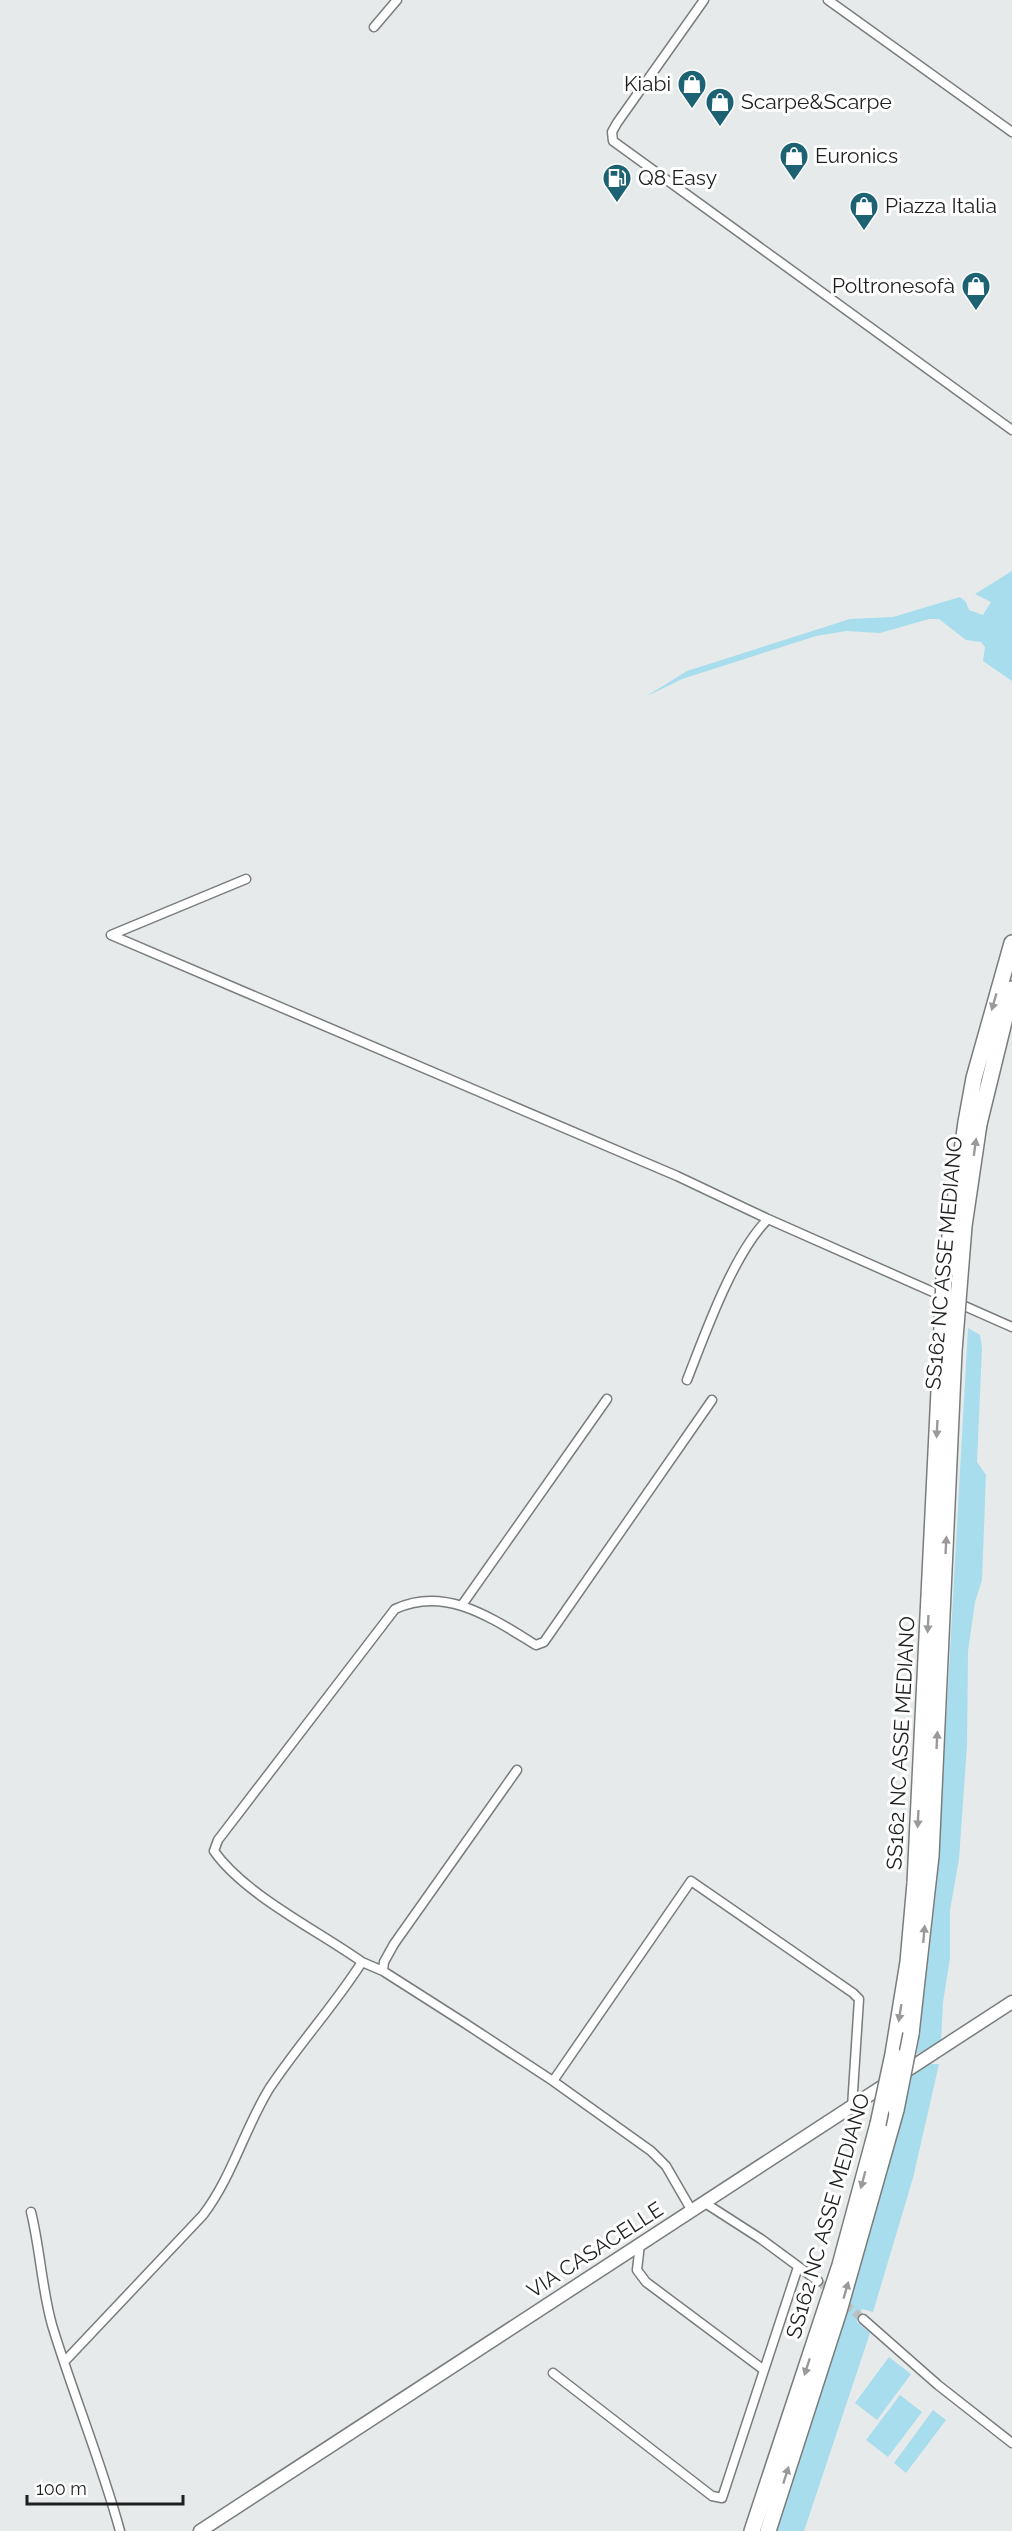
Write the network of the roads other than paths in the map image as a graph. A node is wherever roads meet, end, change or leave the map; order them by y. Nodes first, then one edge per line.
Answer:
1 (397, 0) edge
2 (704, 0) edge
3 (828, 0) edge
4 (374, 27) dead end
5 (1012, 132) edge
6 (1012, 430) edge
7 (246, 879) dead end
8 (1011, 944) edge
9 (1012, 989) edge
10 (972, 1123) junction
11 (768, 1220) junction
12 (1012, 1327) edge
13 (948, 1350) junction
14 (687, 1380) dead end
15 (607, 1399) dead end
16 (712, 1400) dead end
17 (462, 1605) junction
18 (517, 1770) dead end
19 (362, 1962) junction
20 (383, 1971) junction
21 (1012, 2002) edge
22 (553, 2080) junction
23 (852, 2107) junction
24 (705, 2204) junction
25 (31, 2211) dead end
26 (692, 2211) junction
27 (640, 2243) junction
28 (798, 2267) junction
29 (818, 2281) tunnel mouth
30 (863, 2319) tunnel mouth
31 (65, 2361) junction
32 (764, 2370) junction
33 (553, 2373) dead end
34 (1012, 2443) edge
35 (120, 2531) edge
36 (200, 2531) edge
37 (752, 2531) edge
38 (768, 2531) edge

1 - 4 street
2 - 6 street
3 - 5 street
7 - 11 street
8 -> 10 highway, SS162 NC ASSE MEDIANO
9 - 10 highway, SS162 NC ASSE MEDIANO
10 - 13 highway, SS162 NC ASSE MEDIANO, bridge
11 - 12 street
11 - 14 street
13 -> 37 highway, SS162 NC ASSE MEDIANO, bridge
38 -> 13 highway, SS162 NC ASSE MEDIANO, bridge
15 - 17 street
16 - 17 street
17 - 19 street
18 - 20 street
19 - 20 street
19 - 31 street
20 - 22 street
21 - 23 street, VIA CASACELLE
22 - 23 street
22 - 26 street
23 - 24 street, VIA CASACELLE
24 - 26 street, VIA CASACELLE
24 - 28 street
25 - 31 street
26 - 27 street, VIA CASACELLE
27 - 32 street
27 - 36 street, VIA CASACELLE
28 - 29 street
28 - 32 street
30 - 34 street
31 - 35 street
32 - 33 street

